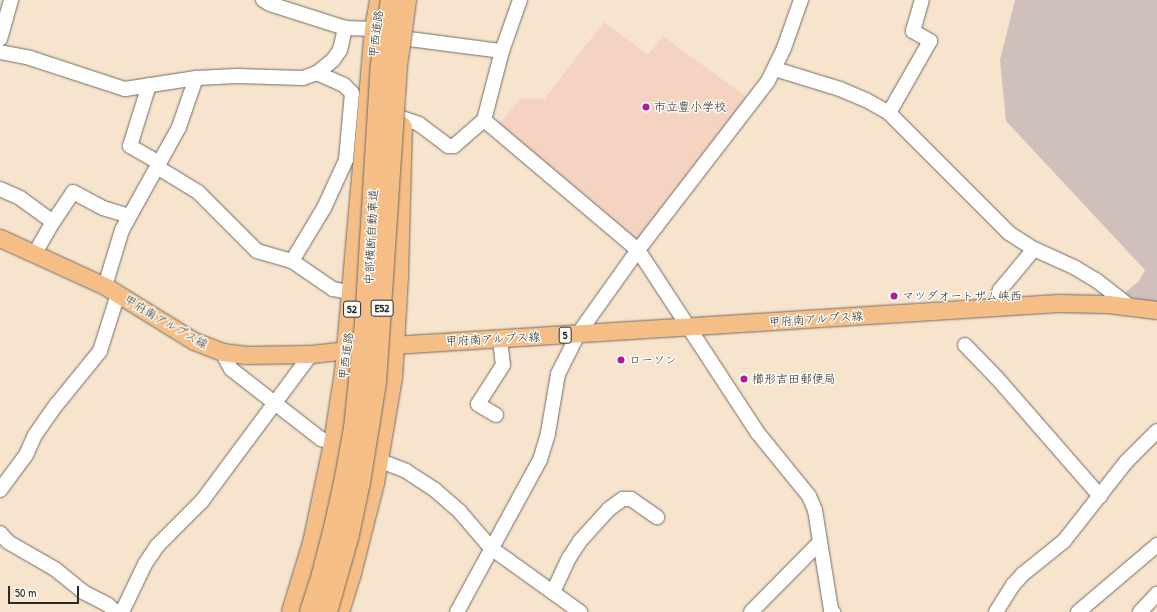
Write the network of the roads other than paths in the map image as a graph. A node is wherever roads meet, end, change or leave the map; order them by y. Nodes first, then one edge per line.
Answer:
1 (11, 0) edge
2 (263, 0) edge
3 (380, 0) edge
4 (391, 0) edge
5 (406, 0) edge
6 (416, 0) edge
7 (520, 0) edge
8 (801, 0) edge
9 (922, 0) edge
10 (345, 28) junction
11 (375, 29) junction
12 (0, 39) edge
13 (409, 39) junction
14 (502, 51) junction
15 (0, 52) edge
16 (775, 69) junction
17 (317, 73) junction
18 (196, 78) junction
19 (148, 85) junction
20 (889, 113) junction
21 (402, 118) junction
22 (484, 120) junction
23 (158, 165) junction
24 (0, 189) edge
25 (129, 216) junction
26 (53, 222) junction
27 (0, 238) edge
28 (638, 250) junction
29 (1034, 250) junction
30 (35, 253) junction
31 (292, 260) junction
32 (111, 290) junction
33 (354, 293) junction
34 (1128, 306) junction
35 (993, 308) junction
36 (1157, 310) edge
37 (687, 328) junction
38 (578, 334) junction
39 (500, 339) junction
40 (393, 345) junction
41 (965, 345) dead end
42 (347, 351) junction
43 (222, 352) junction
44 (311, 354) junction
45 (274, 403) junction
46 (496, 415) dead end
47 (1157, 431) edge
48 (334, 443) junction
49 (378, 460) junction
50 (0, 490) edge
51 (1100, 496) junction
52 (657, 517) dead end
53 (0, 533) edge
54 (820, 542) junction
55 (1157, 545) edge
56 (491, 548) junction
57 (552, 592) junction
58 (1157, 594) edge
59 (315, 608) edge
60 (116, 612) edge
61 (122, 612) edge
62 (292, 612) edge
63 (339, 612) edge
64 (457, 612) edge
65 (580, 612) edge
66 (752, 612) edge
67 (834, 612) edge
68 (996, 612) edge
69 (1078, 612) edge
70 (1140, 612) edge

1 - 12 street
2 - 10 street
3 - 11 highway, 甲西道路 / 52
4 - 59 highway, 中部横断自動車道 / E52, bridge
5 - 59 highway, 中部横断自動車道 / E52, bridge
6 - 13 highway
7 - 14 street
8 - 16 street
9 - 20 street
10 - 11 street
10 - 17 street
11 - 13 street
11 - 33 highway, 甲西道路 / 52
13 - 14 street
13 - 21 highway
14 - 22 street
15 - 19 street
16 - 20 street
16 - 28 street
17 - 18 street
17 - 31 street
18 - 19 street
18 - 23 street
19 - 23 street
20 - 29 street
21 - 22 street
21 - 40 highway
22 - 28 street
23 - 25 street
23 - 31 street
24 - 26 street
25 - 26 street
25 - 32 street
26 - 30 street
27 - 30 main road, 甲府南アルプス線 / 5
28 - 37 street
28 - 38 street
29 - 34 street
29 - 35 street
30 - 32 main road, 甲府南アルプス線 / 5
31 - 33 street
32 - 43 main road, 甲府南アルプス線 / 5
32 - 50 street
33 - 42 highway, 甲西道路 / 52
34 - 35 main road, 甲府南アルプス線 / 5
34 - 36 main road, 甲府南アルプス線 / 5
35 - 37 main road, 甲府南アルプス線 / 5
37 - 38 main road, 甲府南アルプス線 / 5
37 - 54 street
38 - 39 main road, 甲府南アルプス線 / 5
38 - 56 street
39 - 40 main road, 甲府南アルプス線 / 5
39 - 46 street
40 - 42 main road, 甲府南アルプス線 / 5
40 - 49 highway
41 - 51 street
42 - 44 main road, 甲府南アルプス線 / 5
42 - 48 highway, 甲西道路 / 52
43 - 44 main road, 甲府南アルプス線 / 5
43 - 45 street
44 - 45 street
45 - 48 street
45 - 61 street
47 - 51 street
48 - 62 highway, 甲西道路 / 52
49 - 56 street
49 - 63 highway
51 - 68 street
52 - 57 street
53 - 60 street
54 - 66 street
54 - 67 street
55 - 69 street
56 - 57 street
56 - 64 street
57 - 65 street
58 - 70 street

